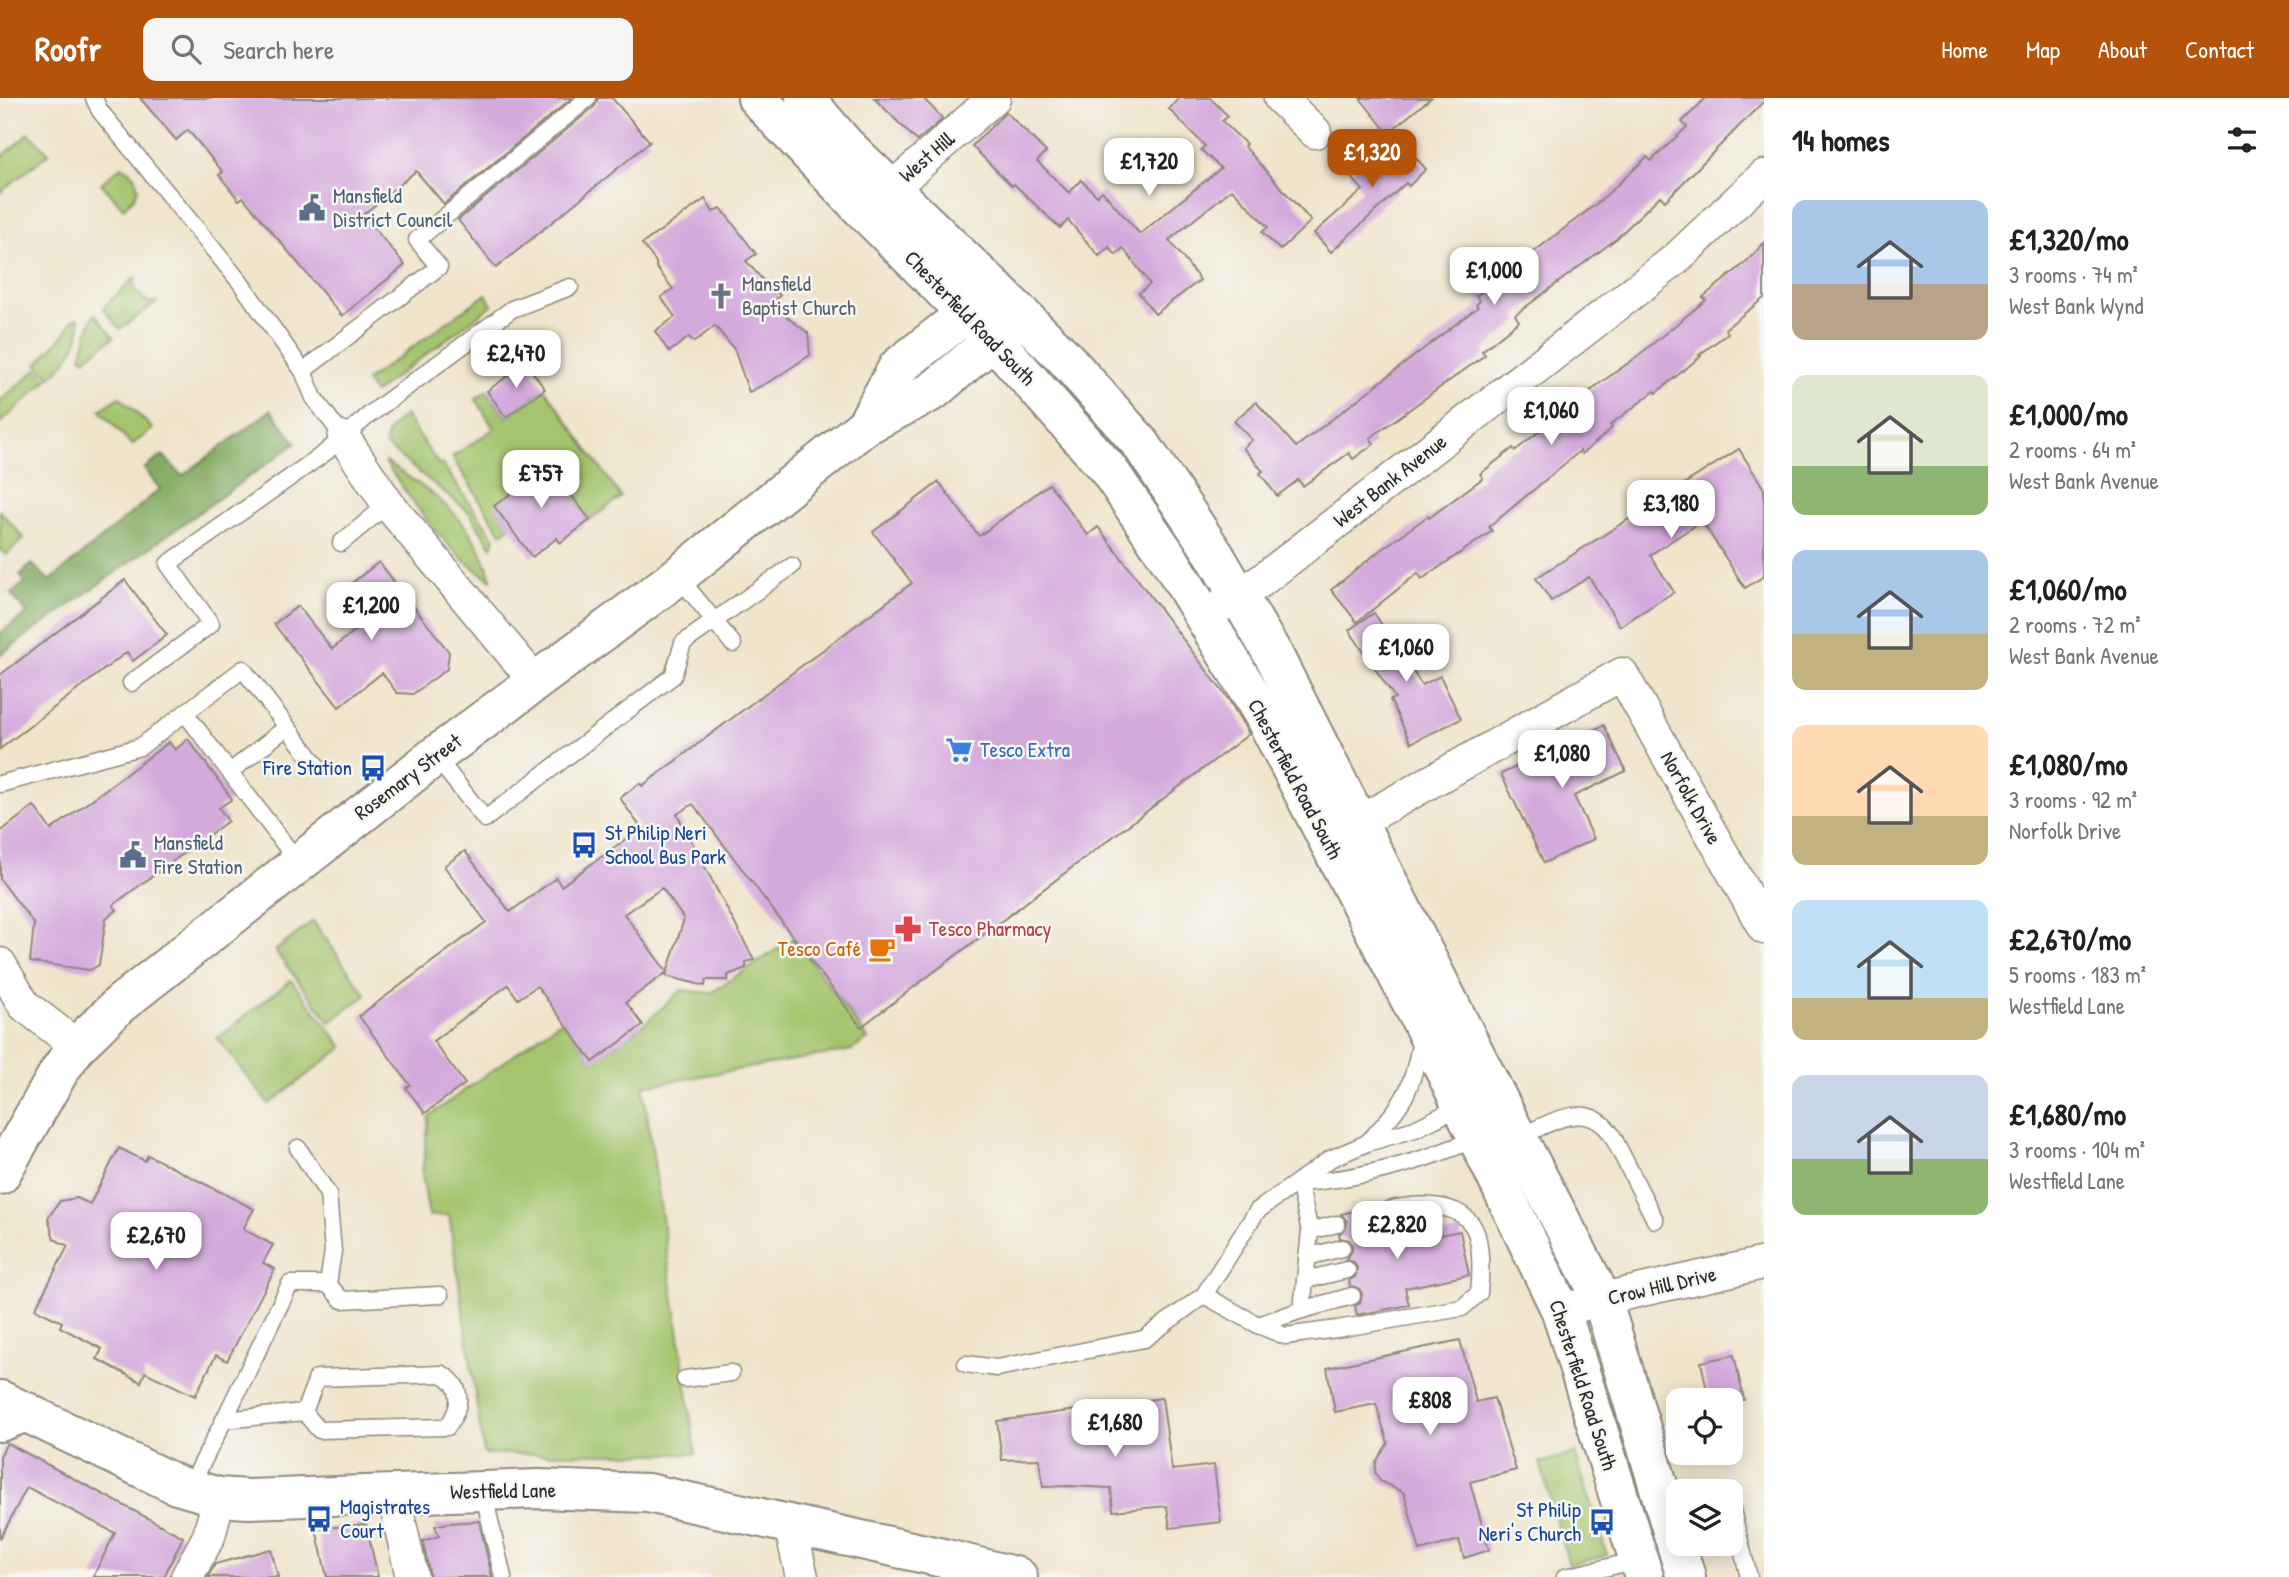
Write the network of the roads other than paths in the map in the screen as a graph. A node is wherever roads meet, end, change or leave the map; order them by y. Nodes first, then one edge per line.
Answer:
1 (94, 98) edge
2 (588, 98) edge
3 (757, 98) edge
4 (805, 98) edge
5 (994, 98) edge
6 (1280, 98) edge
7 (1315, 132) dead end
8 (1764, 176) edge
9 (891, 189) junction
10 (570, 287) dead end
11 (1009, 303) junction
12 (966, 315) junction
13 (994, 341) junction
14 (303, 371) junction
15 (866, 425) junction
16 (344, 438) junction
17 (388, 504) junction
18 (341, 543) dead end
19 (792, 566) dead end
20 (678, 576) junction
21 (1238, 595) junction
22 (1204, 616) junction
23 (715, 621) junction
24 (733, 644) dead end
25 (535, 681) junction
26 (131, 683) dead end
27 (185, 713) junction
28 (287, 727) junction
29 (436, 756) junction
30 (317, 766) dead end
31 (230, 772) junction
32 (0, 784) edge
33 (1359, 822) junction
34 (298, 862) junction
35 (1764, 928) edge
36 (0, 964) edge
37 (1421, 1021) junction
38 (77, 1046) junction
39 (1492, 1119) junction
40 (1367, 1143) junction
41 (298, 1148) dead end
42 (0, 1175) edge
43 (1299, 1183) junction
44 (1388, 1210) dead end
45 (1655, 1220) dead end
46 (1336, 1224) dead end
47 (1310, 1231) junction
48 (1342, 1248) dead end
49 (1307, 1257) junction
50 (1764, 1263) edge
51 (1347, 1270) dead end
52 (1305, 1280) junction
53 (328, 1284) junction
54 (440, 1295) dead end
55 (1204, 1295) junction
56 (1352, 1296) dead end
57 (1602, 1299) junction
58 (1301, 1310) junction
59 (1561, 1311) junction
60 (1258, 1325) junction
61 (966, 1364) dead end
62 (731, 1373) dead end
63 (685, 1379) dead end
64 (9, 1411) edge
65 (304, 1412) junction
66 (224, 1420) junction
67 (1666, 1486) edge
68 (483, 1491) junction
69 (204, 1493) junction
70 (393, 1493) junction
71 (790, 1524) junction
72 (1743, 1553) edge
73 (1682, 1556) edge
74 (1642, 1569) edge
75 (187, 1577) edge
76 (412, 1577) edge
77 (503, 1577) edge
78 (802, 1577) edge
79 (1018, 1577) edge
80 (1565, 1577) edge
81 (1686, 1577) edge
82 (1749, 1577) edge

1 - 14 lane
2 - 14 lane
3 - 12 main road, Chesterfield Road South
4 - 9 main road, Chesterfield Road South
5 - 9 street, West Hill
6 - 7 street
8 - 21 street, West Bank Avenue
9 - 11 main road, Chesterfield Road South
10 - 16 lane
11 - 12 main road, Rosemary Street
11 - 13 main road, Rosemary Street
11 - 21 main road, Chesterfield Road South
12 - 13 main road, Chesterfield Road South
12 - 15 main road, Rosemary Street
13 - 15 main road, Rosemary Street
13 - 22 main road, Chesterfield Road South
14 - 16 lane
15 - 20 main road, Rosemary Street
16 - 17 street
16 - 26 lane
17 - 18 lane
17 - 25 street
19 - 23 lane
20 - 23 lane
20 - 25 main road, Rosemary Street
21 - 22 street, West Bank Avenue
21 - 33 main road, Chesterfield Road South
22 - 37 main road, Chesterfield Road South
23 - 24 lane
23 - 29 lane
25 - 29 main road, Rosemary Street
27 - 28 lane
27 - 31 lane
27 - 32 lane
28 - 30 lane
28 - 31 lane
29 - 34 main road, Rosemary Street
31 - 34 lane
33 - 35 street, Norfolk Drive
33 - 39 main road, Chesterfield Road South
34 - 38 main road, Rosemary Street
36 - 38 street
37 - 39 main road, Chesterfield Road South
37 - 40 lane
38 - 42 main road, Rosemary Street
39 - 40 lane
39 - 43 lane
39 - 45 lane
39 - 57 main road, Chesterfield Road South
39 - 59 main road, Chesterfield Road South
40 - 43 lane
41 - 53 lane
43 - 47 lane
43 - 55 lane
44 - 60 lane
46 - 47 lane
47 - 49 lane
48 - 49 lane
49 - 52 lane
50 - 57 street, Crow Hill Drive
51 - 52 lane
52 - 58 lane
53 - 54 lane
53 - 66 lane
55 - 60 lane
55 - 61 lane
56 - 58 lane
57 - 59 street, Crow Hill Drive
57 - 67 main road, Chesterfield Road South
58 - 60 lane
59 - 74 main road, Chesterfield Road South
62 - 63 lane
64 - 69 main road, Westfield Lane
65 - 65 lane
65 - 66 lane
66 - 69 lane
68 - 70 main road, Westfield Lane
68 - 71 main road, Westfield Lane
68 - 77 lane
69 - 70 main road, Westfield Lane
69 - 75 street
70 - 76 street
71 - 78 street
71 - 79 main road, Westfield Lane
72 - 82 lane
73 - 81 main road, Chesterfield Road South
74 - 80 lane

